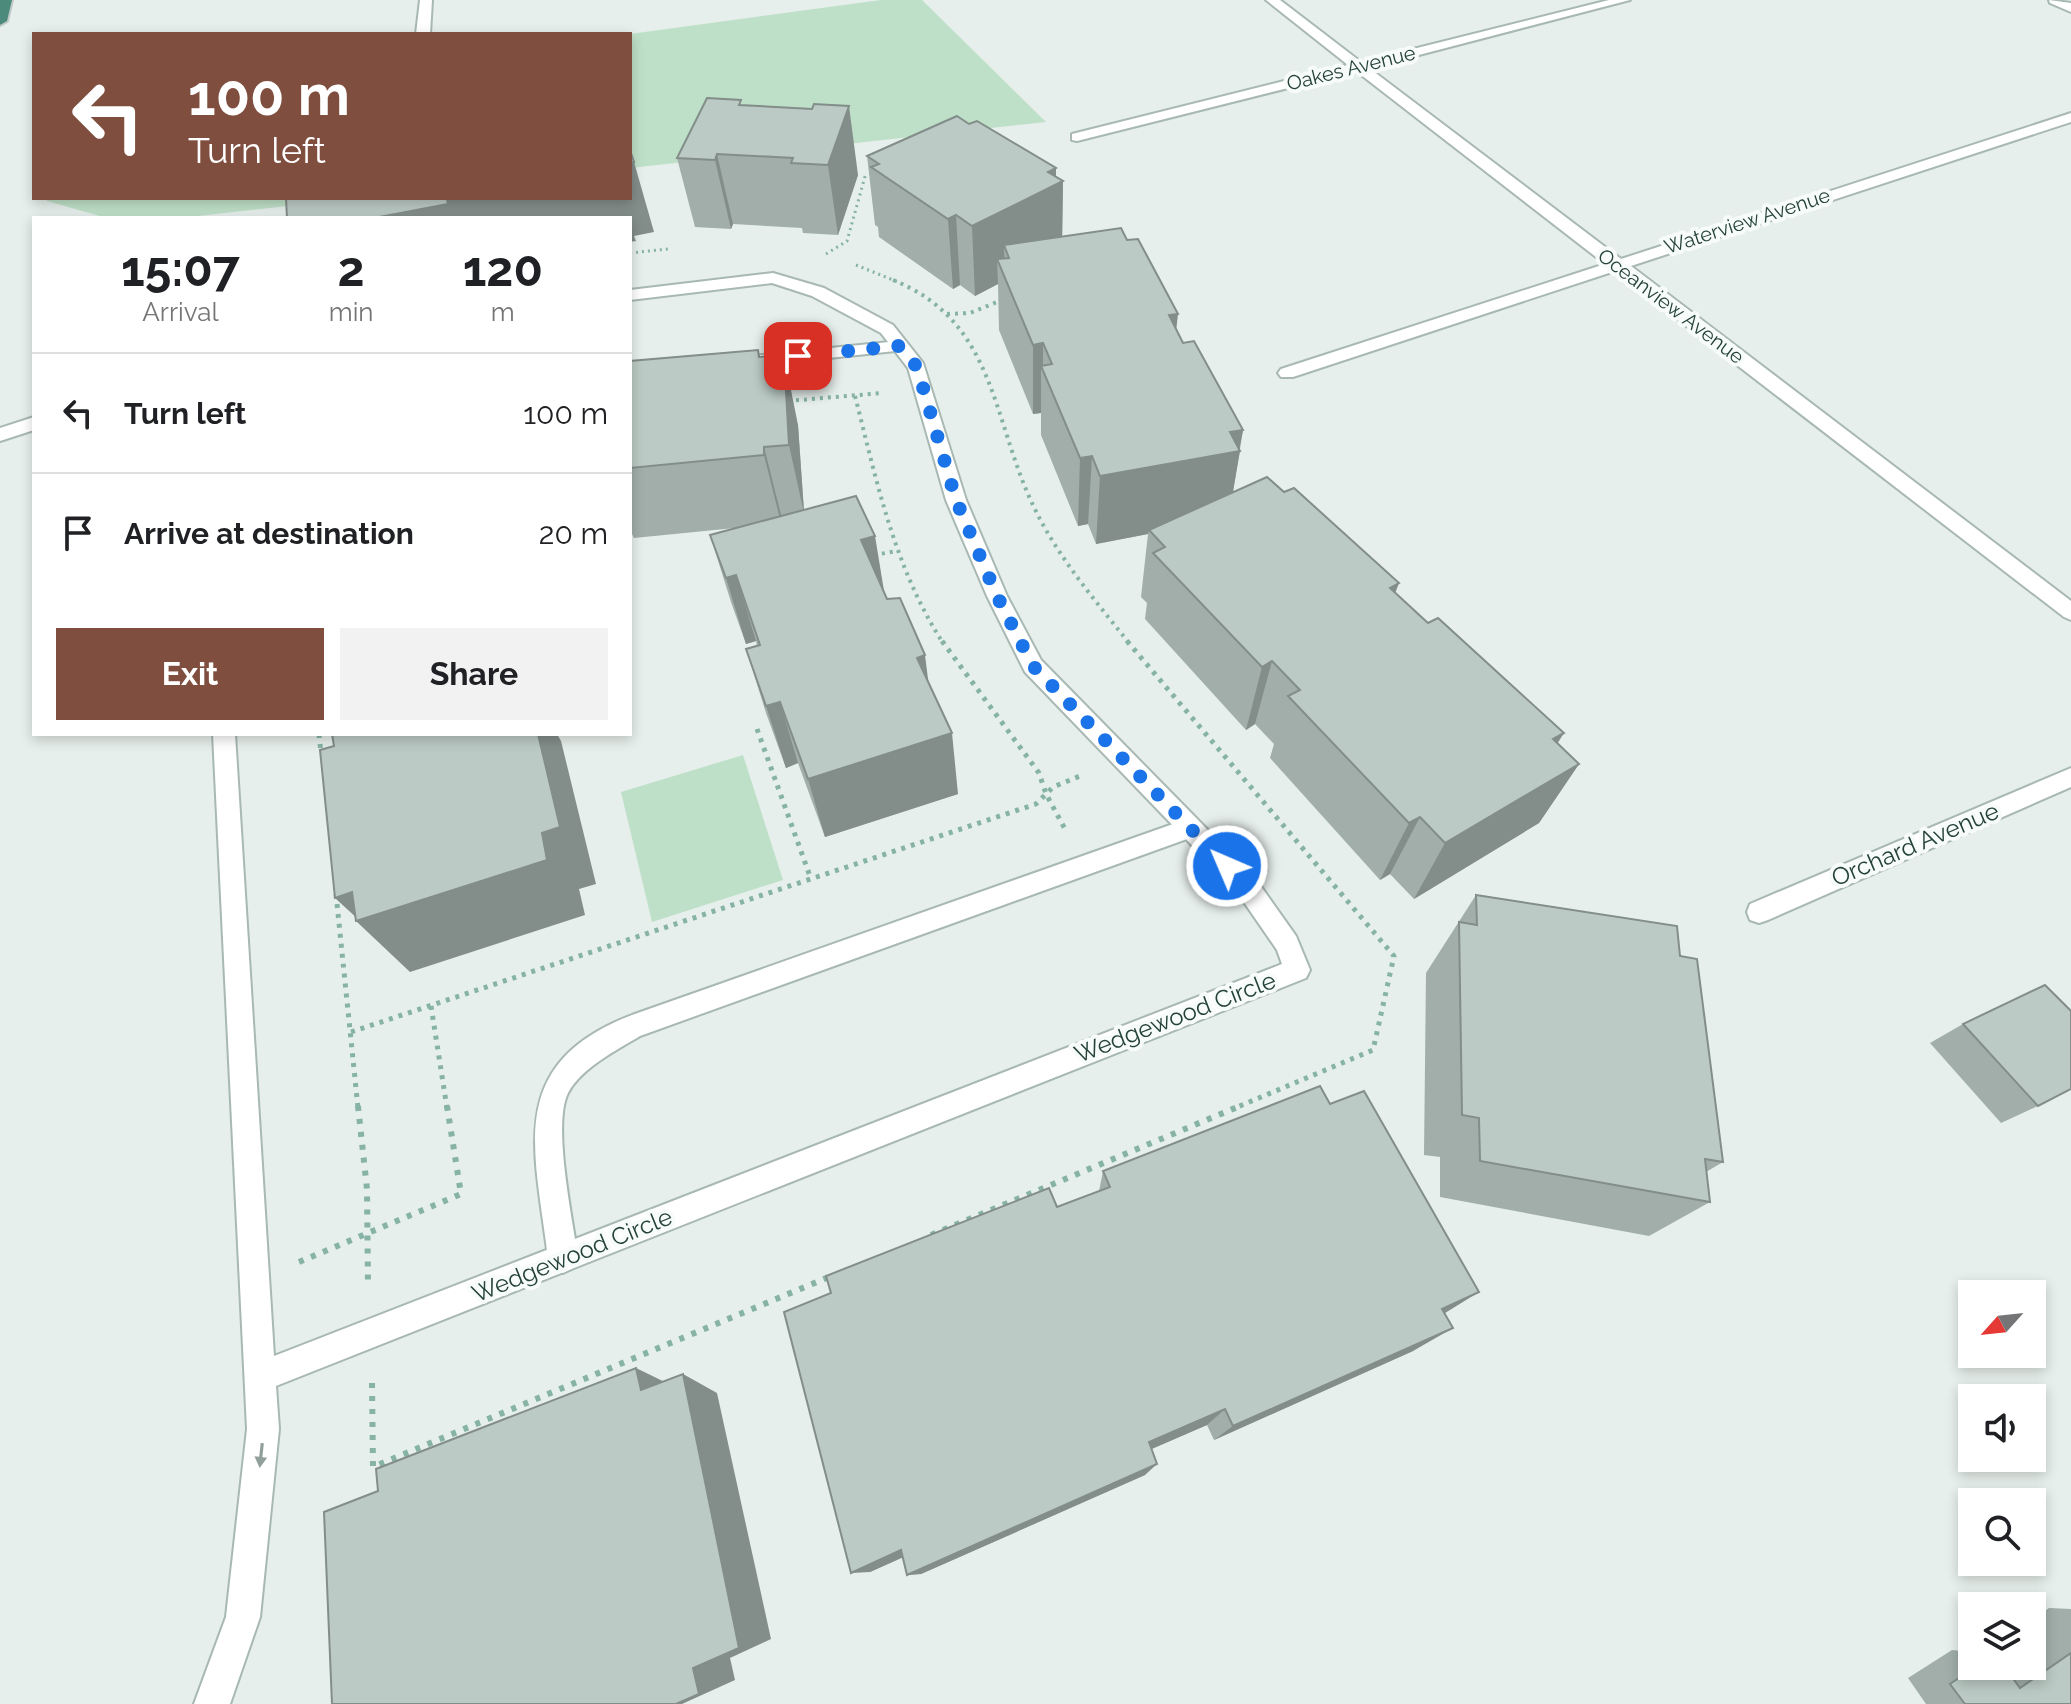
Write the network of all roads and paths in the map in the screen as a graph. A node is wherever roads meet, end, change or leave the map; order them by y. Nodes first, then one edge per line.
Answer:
1 (6, 0) edge
2 (426, 0) edge
3 (1272, 0) edge
4 (1624, 0) edge
5 (2055, 0) edge
6 (2071, 8) edge
7 (0, 21) edge
8 (423, 32) edge
9 (1359, 66) junction
10 (2071, 117) edge
11 (1077, 137) dead end
12 (866, 173) dead end
13 (822, 256) dead end
14 (1615, 264) junction
15 (632, 295) edge
16 (1011, 296) edge
17 (946, 314) dead end
18 (899, 346) junction
19 (735, 362) edge
20 (1287, 373) dead end
21 (923, 388) junction
22 (855, 396) junction
23 (785, 401) edge
24 (0, 420) edge
25 (32, 422) edge
26 (32, 423) edge
27 (0, 435) edge
28 (897, 551) junction
29 (865, 557) edge
30 (2071, 612) edge
31 (757, 729) edge
32 (224, 736) edge
33 (319, 736) edge
34 (1122, 759) junction
35 (323, 765) edge
36 (2071, 777) edge
37 (1046, 794) junction
38 (1190, 828) junction
39 (1085, 865) junction
40 (811, 879) junction
41 (336, 891) edge
42 (1759, 912) dead end
43 (431, 1006) junction
44 (351, 1032) junction
45 (368, 1233) junction
46 (563, 1258) junction
47 (298, 1263) dead end
48 (368, 1295) dead end
49 (261, 1377) junction
50 (212, 1704) edge

1 - 7 highway
2 - 8 street
3 - 9 street, Oceanview Avenue
4 - 9 street, Oakes Avenue
5 - 6 street
9 - 11 street, Oakes Avenue
9 - 14 street, Oceanview Avenue
10 - 14 street, Waterview Avenue
12 - 13 path
14 - 20 street, Waterview Avenue
14 - 30 street, Oceanview Avenue
15 - 18 street, Wedgewood Circle
16 - 17 path
18 - 19 street
18 - 21 street, Wedgewood Circle
21 - 22 path
21 - 34 street, Wedgewood Circle
22 - 23 path
22 - 28 path
24 - 25 street
26 - 27 street
28 - 29 path
28 - 37 path
31 - 40 path
32 - 49 street
33 - 35 path
34 - 37 path
34 - 38 street, Wedgewood Circle
36 - 42 street, Orchard Avenue
37 - 39 path
37 - 40 path
38 - 39 street
38 - 46 street, Wedgewood Circle
39 - 46 street
40 - 43 path
41 - 44 path
43 - 44 path
43 - 45 path
44 - 45 path
45 - 47 path
45 - 48 path
46 - 49 street, Wedgewood Circle
49 -> 50 street

